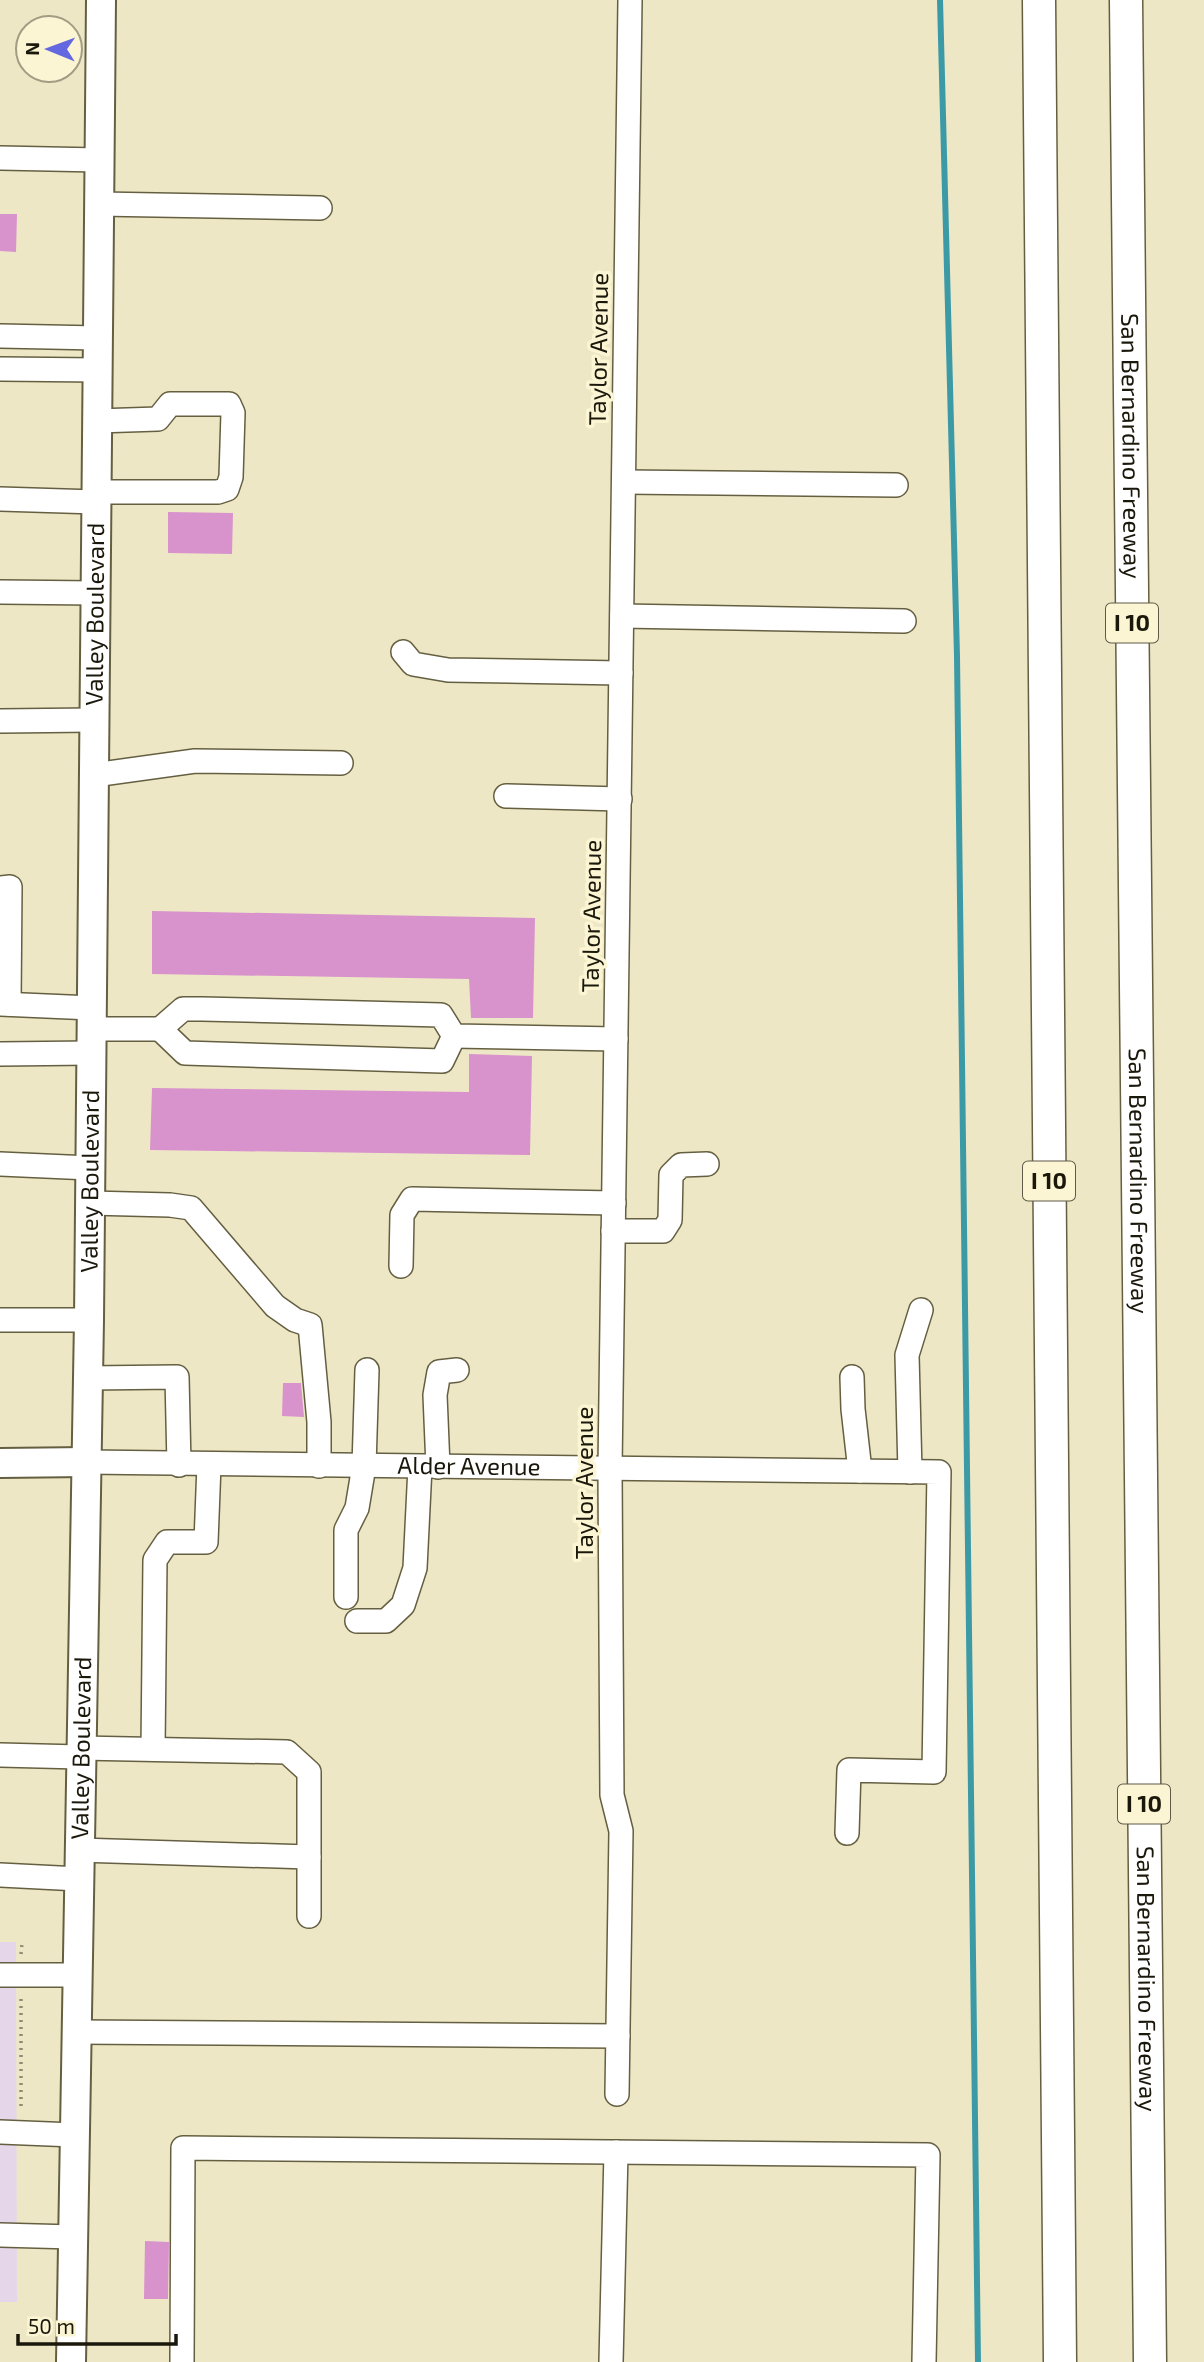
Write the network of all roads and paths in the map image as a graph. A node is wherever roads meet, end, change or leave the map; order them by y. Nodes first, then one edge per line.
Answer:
1 (101, 0) edge
2 (630, 0) edge
3 (1039, 0) edge
4 (1126, 0) edge
5 (0, 158) edge
6 (99, 160) junction
7 (99, 204) junction
8 (320, 208) dead end
9 (0, 335) edge
10 (98, 338) junction
11 (0, 369) edge
12 (97, 370) junction
13 (97, 421) junction
14 (624, 482) junction
15 (895, 485) dead end
16 (96, 497) junction
17 (0, 499) edge
18 (0, 592) edge
19 (95, 593) junction
20 (622, 616) junction
21 (904, 621) dead end
22 (403, 652) dead end
23 (621, 673) junction
24 (94, 720) junction
25 (0, 721) edge
26 (341, 763) dead end
27 (94, 775) junction
28 (506, 796) dead end
29 (620, 799) junction
30 (5, 888) edge
31 (4, 1004) edge
32 (160, 1029) junction
33 (91, 1030) junction
34 (454, 1035) junction
35 (616, 1039) junction
36 (0, 1054) edge
37 (0, 1164) edge
38 (707, 1164) dead end
39 (90, 1168) junction
40 (90, 1203) junction
41 (614, 1203) junction
42 (613, 1231) junction
43 (401, 1266) dead end
44 (921, 1310) dead end
45 (0, 1320) edge
46 (89, 1320) junction
47 (368, 1370) dead end
48 (457, 1370) dead end
49 (852, 1377) dead end
50 (88, 1378) junction
51 (86, 1462) junction
52 (0, 1463) edge
53 (178, 1465) junction
54 (209, 1465) junction
55 (319, 1466) junction
56 (364, 1466) junction
57 (429, 1467) junction
58 (610, 1469) junction
59 (860, 1471) junction
60 (910, 1472) junction
61 (346, 1597) dead end
62 (358, 1621) dead end
63 (153, 1749) junction
64 (80, 1753) junction
65 (0, 1755) edge
66 (847, 1833) dead end
67 (79, 1850) junction
68 (309, 1857) junction
69 (0, 1875) edge
70 (79, 1879) junction
71 (309, 1916) dead end
72 (22, 1943) dead end
73 (11, 1975) edge
74 (77, 1975) junction
75 (76, 2032) junction
76 (618, 2036) junction
77 (617, 2094) dead end
78 (21, 2106) dead end
79 (0, 2132) edge
80 (74, 2135) junction
81 (616, 2152) junction
82 (0, 2235) edge
83 (73, 2237) junction
84 (71, 2362) edge
85 (182, 2362) edge
86 (611, 2362) edge
87 (924, 2362) edge
88 (1060, 2362) edge
89 (1150, 2362) edge

1 - 6 main road, Valley Boulevard
2 - 14 street, Taylor Avenue
3 - 88 highway, I 10
4 - 89 highway, San Bernardino Freeway / I 10
5 - 6 street
6 - 7 main road, Valley Boulevard
7 - 8 street
7 - 10 main road, Valley Boulevard
9 - 10 street
10 - 12 main road, Valley Boulevard
11 - 12 street
12 - 13 main road, Valley Boulevard
13 - 16 main road, Valley Boulevard
13 - 16 street
14 - 15 street
14 - 20 street, Taylor Avenue
16 - 17 street
16 - 19 main road, Valley Boulevard
18 - 19 street
19 - 24 main road, Valley Boulevard
20 - 21 street
20 - 23 street, Taylor Avenue
22 - 23 street
23 - 29 street, Taylor Avenue
24 - 25 street
24 - 27 main road, Valley Boulevard
26 - 27 street
27 - 33 main road, Valley Boulevard
28 - 29 street
29 - 35 street, Taylor Avenue
30 - 31 street
31 - 33 street
32 - 33 street
32 - 34 street
32 - 34 street
33 - 36 street
33 - 39 main road, Valley Boulevard
34 - 35 street
35 - 41 street, Taylor Avenue
37 - 39 street
38 - 42 street
39 - 40 main road, Valley Boulevard
40 - 46 main road, Valley Boulevard
40 - 55 street
41 - 42 street, Taylor Avenue
41 - 43 street
42 - 58 street, Taylor Avenue
44 - 60 street
45 - 46 street
46 - 50 main road, Valley Boulevard
47 - 56 street
48 - 57 street
49 - 59 street
50 - 51 main road, Valley Boulevard
50 - 53 street
51 - 52 main road, Alder Avenue
51 - 53 street, Alder Avenue
51 - 64 main road, Valley Boulevard
53 - 54 street, Alder Avenue
54 - 55 street, Alder Avenue
54 - 63 street
55 - 56 street, Alder Avenue
56 - 57 street, Alder Avenue
56 - 61 street
57 - 58 street, Alder Avenue
57 - 62 street
58 - 59 street, Alder Avenue
58 - 76 street, Taylor Avenue
59 - 60 street, Alder Avenue
60 - 66 street, Alder Avenue
63 - 64 street
63 - 68 street
64 - 65 street
64 - 67 main road, Valley Boulevard
67 - 68 street
67 - 70 main road, Valley Boulevard
68 - 71 street
69 - 70 street
70 - 74 main road, Valley Boulevard
72 - 73 path
73 - 74 street
73 - 78 path
74 - 75 main road, Valley Boulevard
75 - 76 street
75 - 80 main road, Valley Boulevard
76 - 77 street, Taylor Avenue
79 - 80 street
80 - 83 main road, Valley Boulevard
81 - 85 street
81 - 86 street
81 - 87 street
82 - 83 street
83 - 84 main road, Valley Boulevard

